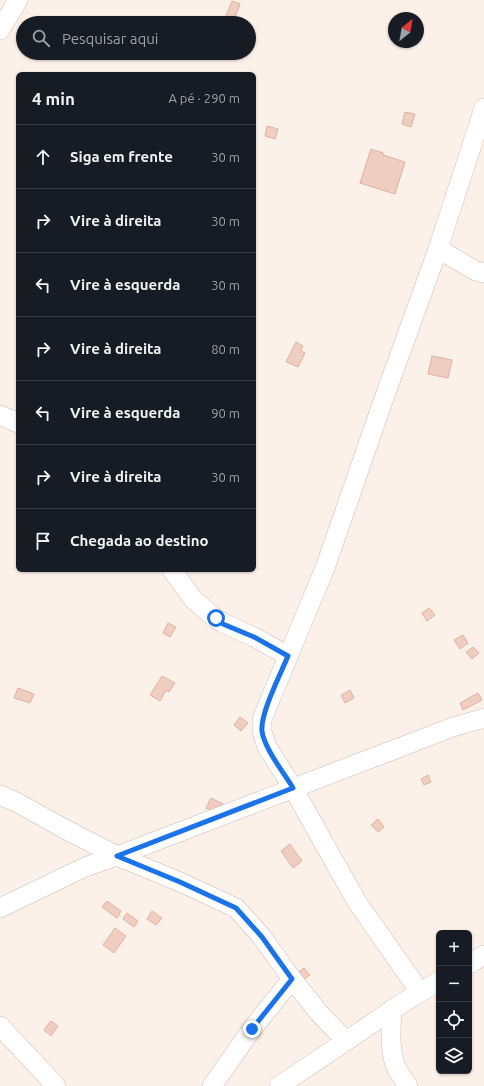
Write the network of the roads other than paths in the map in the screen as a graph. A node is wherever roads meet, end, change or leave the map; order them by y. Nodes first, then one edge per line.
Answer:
1 (18, 0) edge
2 (0, 30) edge
3 (484, 108) edge
4 (438, 249) junction
5 (484, 273) edge
6 (0, 415) edge
7 (16, 422) edge
8 (173, 572) edge
9 (288, 656) junction
10 (484, 718) edge
11 (293, 788) junction
12 (0, 795) edge
13 (117, 856) junction
14 (0, 908) edge
15 (484, 955) edge
16 (472, 962) edge
17 (292, 979) junction
18 (436, 983) edge
19 (420, 992) junction
20 (392, 1009) junction
21 (0, 1026) edge
22 (346, 1041) junction
23 (56, 1086) edge
24 (212, 1086) edge
25 (279, 1086) edge
26 (408, 1086) edge

1 - 2 street
3 - 4 street
4 - 5 street
4 - 9 street
6 - 7 street
8 - 9 street
9 - 11 street
10 - 11 street
11 - 13 street
11 - 19 street
12 - 13 street
13 - 14 street
13 - 17 street
15 - 16 street
17 - 22 street
17 - 24 street
18 - 19 street
19 - 20 street
20 - 22 street
20 - 26 street
21 - 23 street
22 - 25 street

